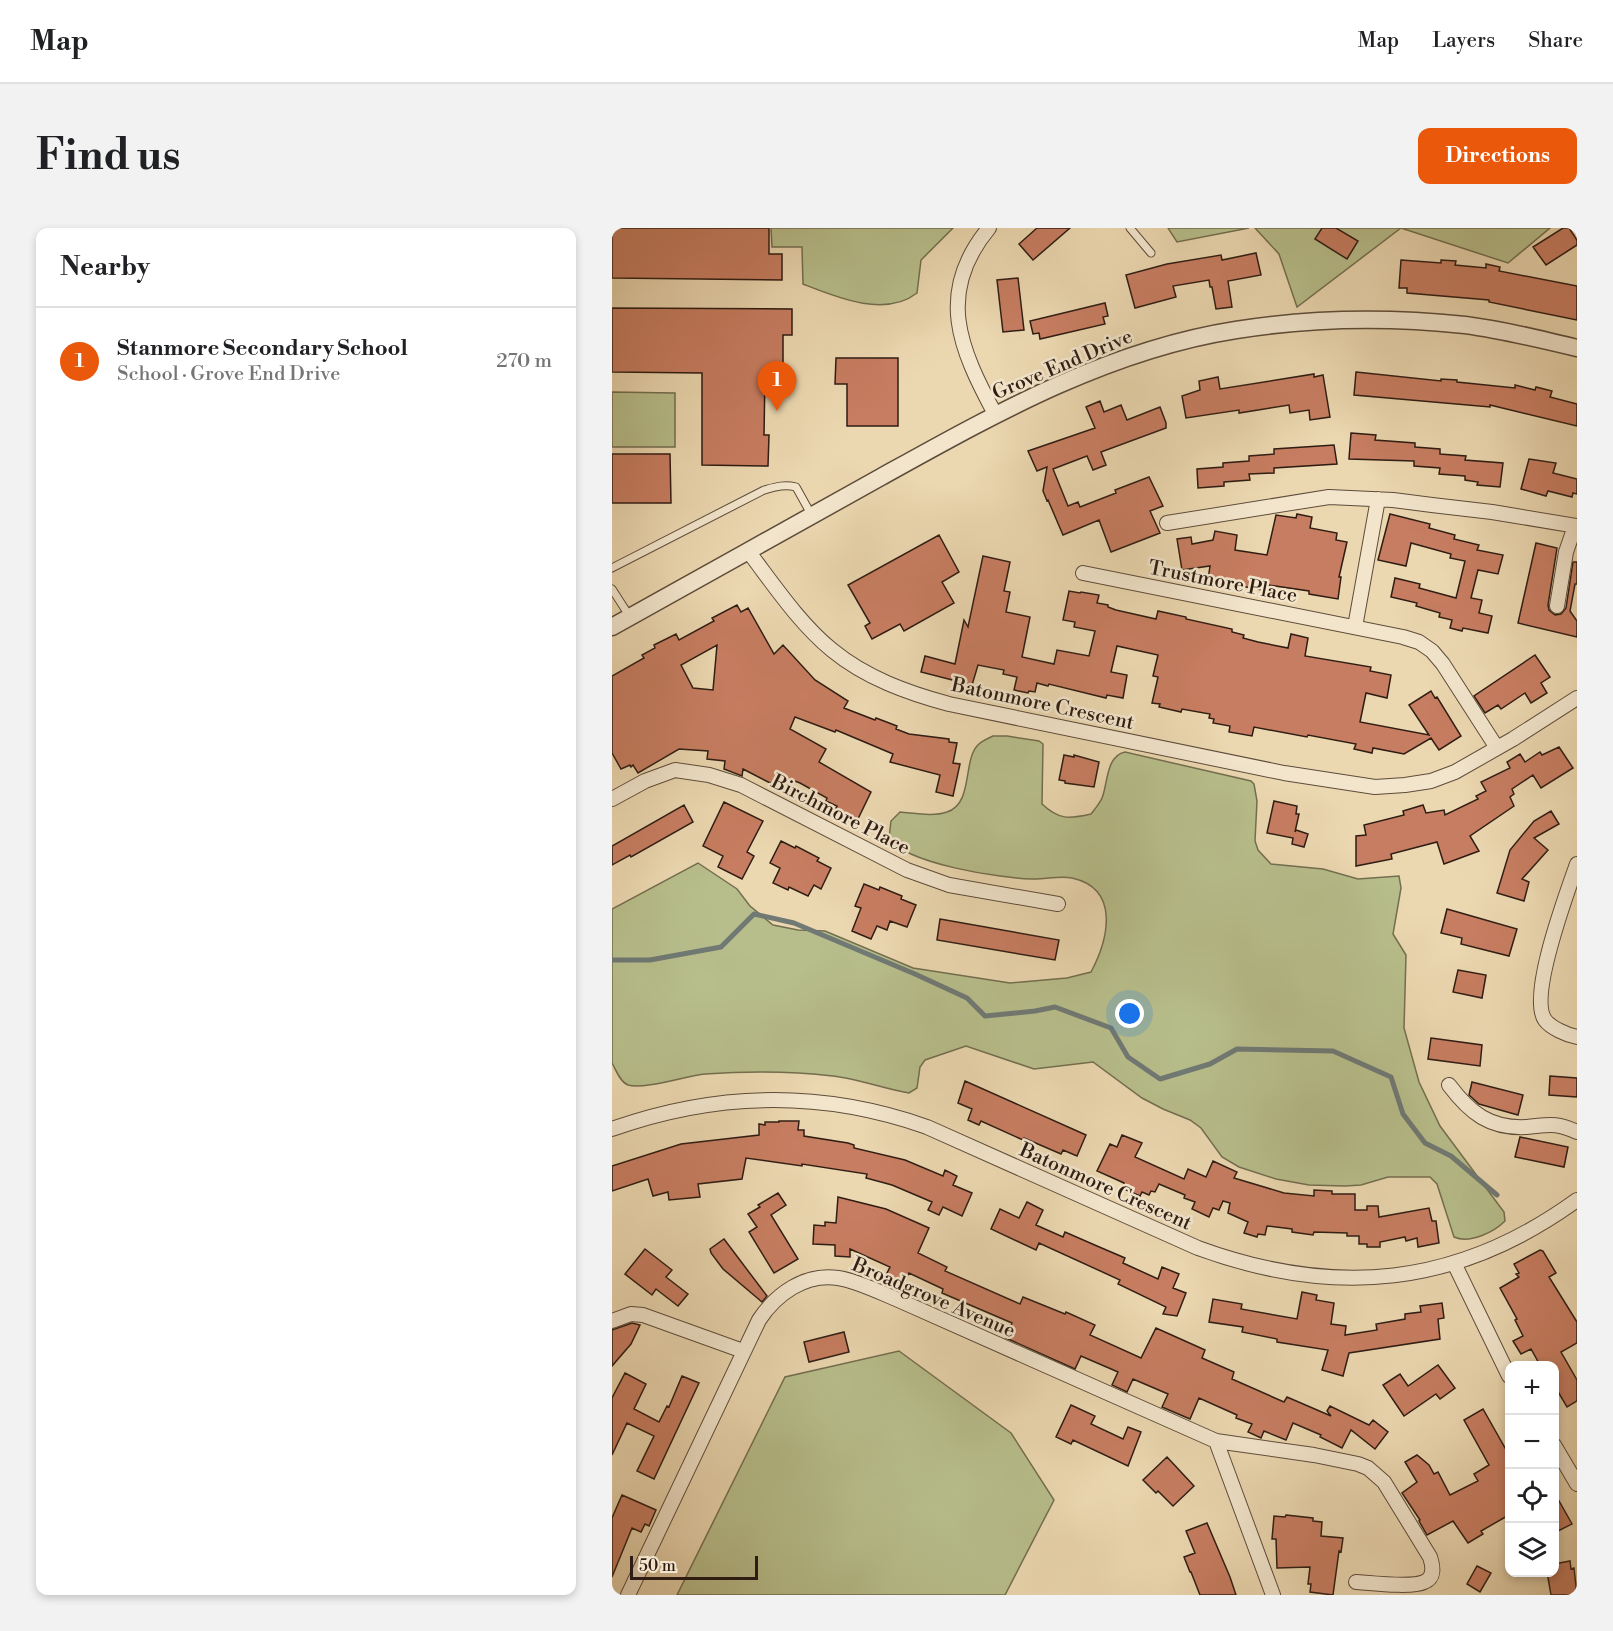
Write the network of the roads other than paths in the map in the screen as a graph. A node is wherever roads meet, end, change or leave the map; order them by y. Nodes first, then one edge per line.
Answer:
1 (989, 228) edge
2 (1130, 228) edge
3 (1150, 253) dead end
4 (1577, 348) edge
5 (995, 414) junction
6 (1378, 499) junction
7 (812, 516) junction
8 (1167, 523) dead end
9 (1576, 526) edge
10 (748, 551) junction
11 (612, 568) edge
12 (1083, 573) dead end
13 (612, 589) edge
14 (1557, 606) dead end
15 (630, 617) junction
16 (612, 627) edge
17 (1355, 627) junction
18 (1577, 698) edge
19 (1497, 748) junction
20 (612, 799) edge
21 (1577, 864) edge
22 (1058, 904) dead end
23 (1577, 1037) edge
24 (1449, 1085) dead end
25 (612, 1129) edge
26 (1577, 1132) edge
27 (1577, 1200) edge
28 (1454, 1263) junction
29 (612, 1321) edge
30 (743, 1351) junction
31 (1505, 1368) edge
32 (1216, 1441) junction
33 (1559, 1453) edge
34 (1577, 1484) edge
35 (1356, 1582) dead end
36 (628, 1595) edge
37 (1273, 1595) edge

1 - 5 street
2 - 3 lane
4 - 5 street, Grove End Drive
5 - 7 street, Grove End Drive
6 - 8 street
6 - 9 street
6 - 17 street
7 - 10 street, Grove End Drive
7 - 11 lane
9 - 14 street
10 - 15 street, Grove End Drive
10 - 19 street, Batonmore Crescent
12 - 17 street, Trustmore Place
13 - 15 lane
15 - 16 street, Grove End Drive
17 - 19 street, Trustmore Place
18 - 19 street, Batonmore Crescent
20 - 22 street, Birchmore Place
21 - 23 street
24 - 26 street
25 - 28 street, Batonmore Crescent
27 - 28 street, Batonmore Crescent
28 - 31 street
29 - 30 street
30 - 32 street, Broadgrove Avenue
30 - 36 street, Broadgrove Avenue
32 - 35 street, Broadgrove Avenue
32 - 37 street
33 - 34 street

